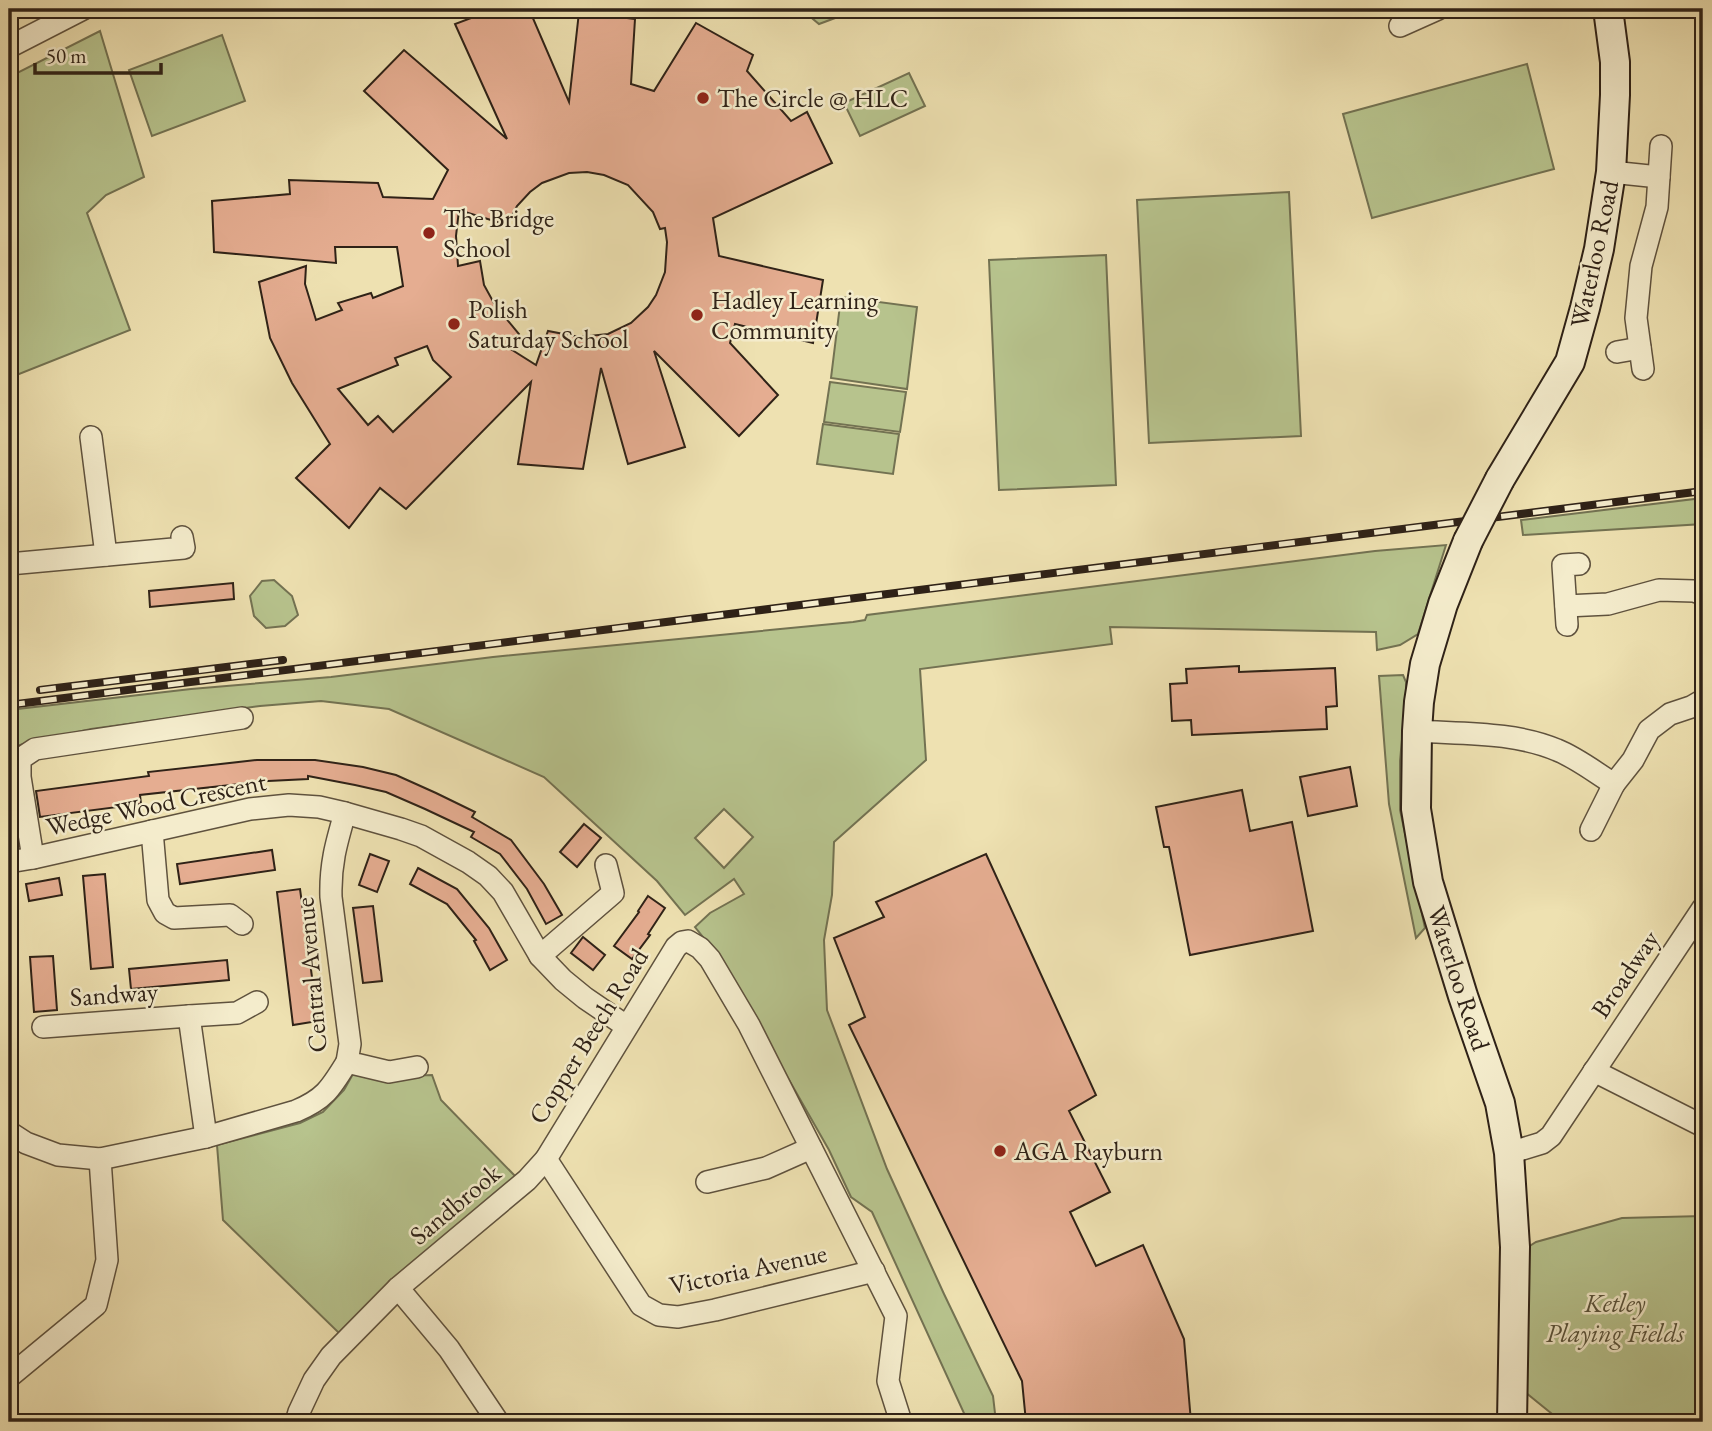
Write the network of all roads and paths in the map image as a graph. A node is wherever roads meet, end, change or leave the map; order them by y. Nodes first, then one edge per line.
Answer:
1 (83, 9) edge
2 (1608, 9) edge
3 (1427, 11) edge
4 (1400, 26) dead end
5 (9, 47) edge
6 (1661, 146) dead end
7 (1611, 172) junction
8 (1659, 177) junction
9 (1618, 352) dead end
10 (92, 437) dead end
11 (184, 548) dead end
12 (106, 555) junction
13 (9, 564) edge
14 (1579, 564) dead end
15 (1703, 594) edge
16 (1703, 700) edge
17 (242, 718) dead end
18 (1417, 731) junction
19 (1614, 784) junction
20 (345, 813) junction
21 (1591, 830) dead end
22 (152, 831) junction
23 (33, 858) junction
24 (9, 862) edge
25 (606, 866) dead end
26 (1703, 908) edge
27 (242, 924) dead end
28 (540, 956) junction
29 (257, 1002) dead end
30 (189, 1016) junction
31 (626, 1026) junction
32 (43, 1027) dead end
33 (347, 1062) junction
34 (417, 1067) dead end
35 (1594, 1071) junction
36 (1703, 1126) edge
37 (9, 1132) edge
38 (206, 1137) junction
39 (811, 1148) junction
40 (1509, 1153) junction
41 (100, 1159) junction
42 (545, 1159) junction
43 (707, 1182) dead end
44 (874, 1271) junction
45 (398, 1288) junction
46 (9, 1377) edge
47 (296, 1422) edge
48 (498, 1422) edge
49 (901, 1422) edge
50 (1513, 1422) edge

1 - 5 street
2 - 7 street, Waterloo Road
3 - 4 street
6 - 8 street
7 - 8 street
7 - 18 street, Waterloo Road, bridge
8 - 9 street
10 - 12 street
11 - 12 street
12 - 13 street
14 - 15 street
16 - 19 street
17 - 23 street, Wedge Wood Crescent
18 - 19 street
18 - 40 street, Waterloo Road
19 - 21 street
20 - 22 street, Wedge Wood Crescent
20 - 28 street, Wedge Wood Crescent
20 - 33 street, Central Avenue
22 - 23 street, Wedge Wood Crescent
22 - 27 street
23 - 24 street, Wedge Wood Crescent
25 - 28 street
26 - 35 street, Broadway
28 - 31 street, Wedge Wood Crescent
29 - 30 street, Sandway
30 - 32 street, Sandway
30 - 38 street, Sandway
31 - 39 street, Copper Beech Road
31 - 42 street, Copper Beech Road
33 - 34 street, Central Avenue
33 - 38 street
35 - 36 street
35 - 40 street, Broadway
37 - 41 street
38 - 41 street
39 - 43 street
39 - 44 street, Copper Beech Road
40 - 50 street, Waterloo Road
41 - 46 street
42 - 44 street, Victoria Avenue
42 - 45 street, Sandbrook
44 - 49 street, Copper Beech Road
45 - 47 street, Sandbrook
45 - 48 street

